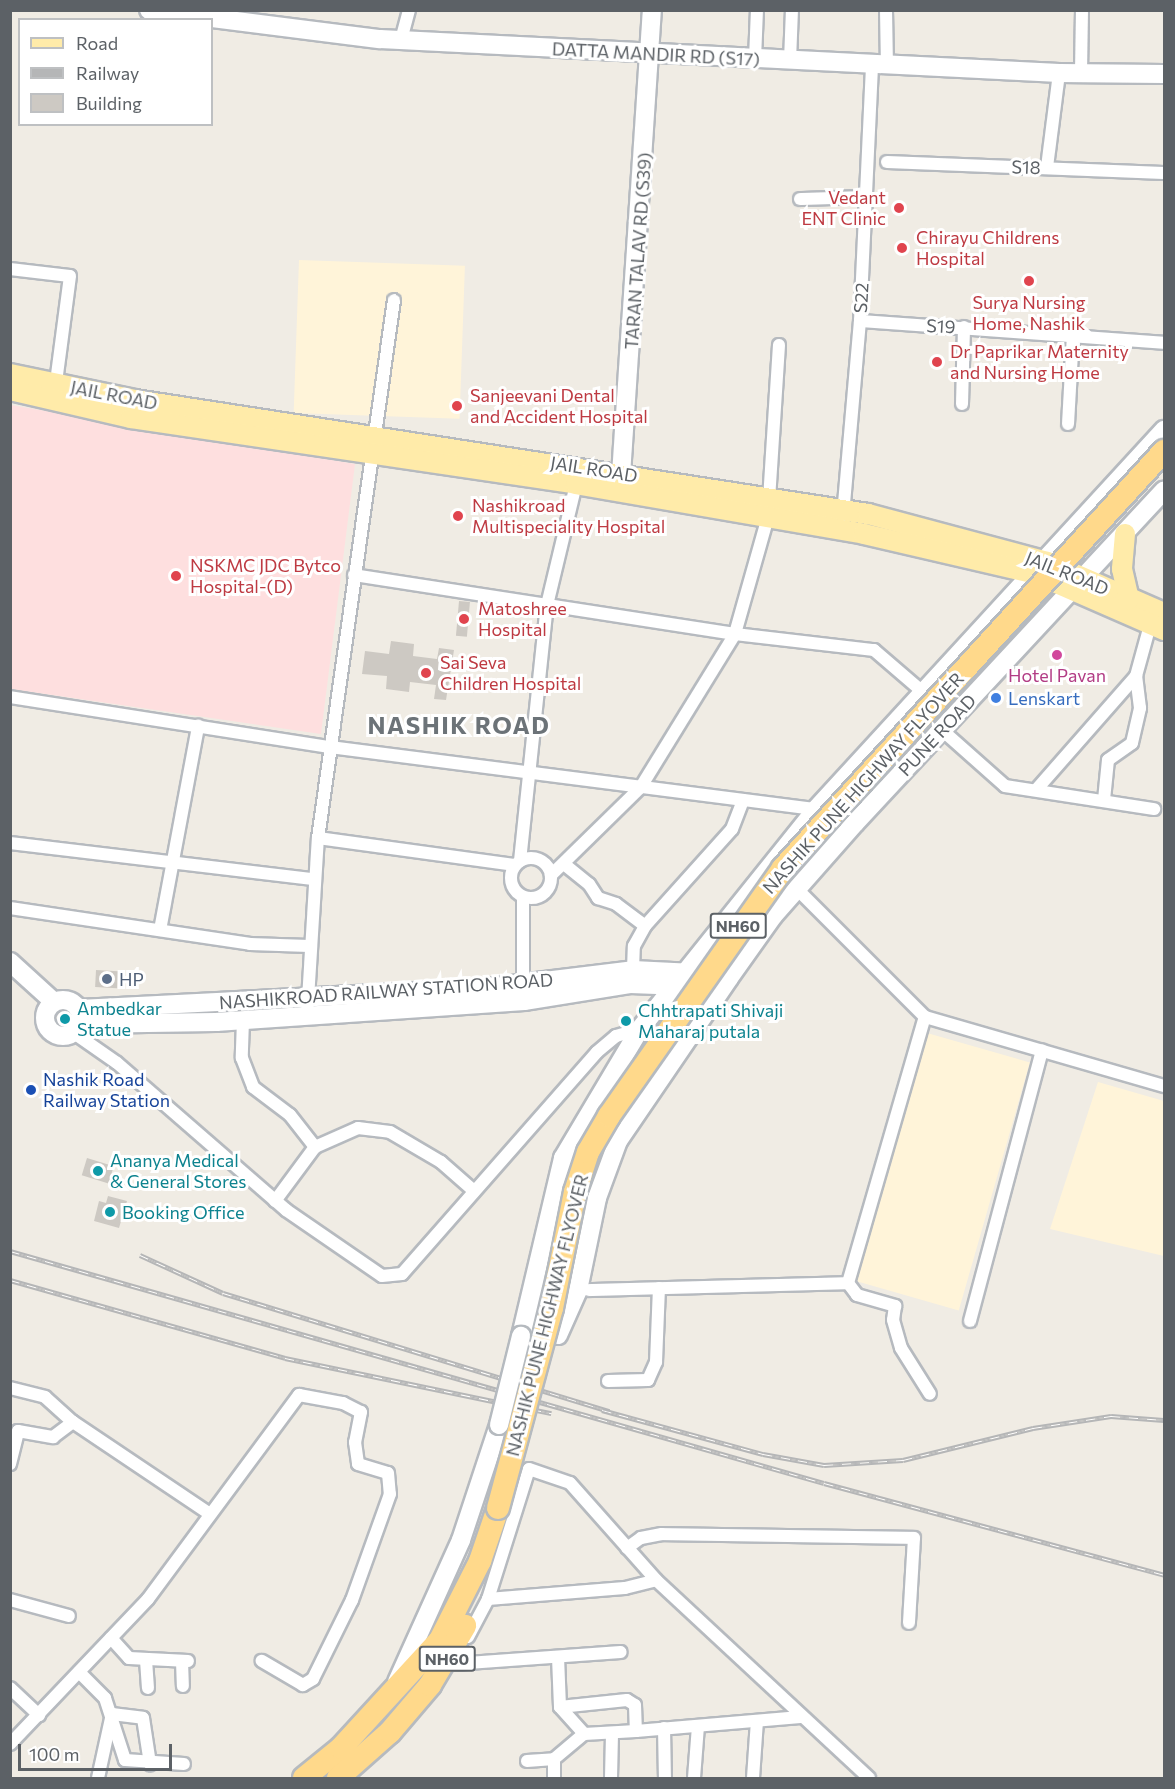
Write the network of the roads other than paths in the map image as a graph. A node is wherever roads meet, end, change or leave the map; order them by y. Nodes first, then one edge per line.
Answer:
1 (149, 10) edge
2 (409, 10) edge
3 (652, 10) edge
4 (757, 10) edge
5 (792, 10) edge
6 (886, 10) edge
7 (1082, 10) edge
8 (174, 12) edge
9 (224, 16) edge
10 (401, 40) junction
11 (652, 55) junction
12 (755, 59) junction
13 (790, 61) junction
14 (879, 65) junction
15 (1059, 73) junction
16 (1081, 73) junction
17 (1164, 74) edge
18 (887, 162) dead end
19 (1047, 167) junction
20 (1164, 173) edge
21 (866, 197) junction
22 (800, 200) dead end
23 (10, 269) edge
24 (394, 300) dead end
25 (860, 321) junction
26 (964, 327) junction
27 (1073, 335) junction
28 (1164, 343) edge
29 (779, 345) dead end
30 (10, 374) edge
31 (56, 383) junction
32 (10, 390) edge
33 (962, 404) dead end
34 (1068, 424) dead end
35 (1164, 430) edge
36 (373, 435) junction
37 (1164, 451) edge
38 (370, 455) junction
39 (1164, 474) edge
40 (621, 482) junction
41 (576, 484) junction
42 (1164, 490) edge
43 (769, 508) junction
44 (843, 510) junction
45 (842, 530) junction
46 (1125, 534) junction
47 (1041, 568) junction
48 (354, 575) junction
49 (1080, 584) junction
50 (1129, 599) junction
51 (547, 605) junction
52 (1154, 619) edge
53 (735, 634) junction
54 (1136, 676) junction
55 (924, 693) junction
56 (10, 697) edge
57 (198, 726) junction
58 (942, 730) junction
59 (330, 747) junction
60 (526, 772) junction
61 (641, 787) junction
62 (1036, 790) junction
63 (743, 800) junction
64 (1104, 800) junction
65 (816, 809) junction
66 (1154, 809) dead end
67 (318, 838) junction
68 (10, 843) edge
69 (518, 863) junction
70 (172, 864) junction
71 (564, 864) junction
72 (551, 875) junction
73 (313, 879) junction
74 (797, 889) junction
75 (523, 897) junction
76 (10, 908) edge
77 (645, 926) junction
78 (160, 930) junction
79 (309, 946) junction
80 (10, 962) edge
81 (633, 970) junction
82 (10, 976) edge
83 (681, 978) junction
84 (725, 984) junction
85 (523, 993) junction
86 (308, 997) junction
87 (50, 1006) junction
88 (307, 1016) junction
89 (925, 1017) junction
90 (243, 1020) junction
91 (78, 1022) junction
92 (640, 1029) junction
93 (1042, 1050) junction
94 (1164, 1086) edge
95 (315, 1147) junction
96 (474, 1191) junction
97 (275, 1201) junction
98 (848, 1283) junction
99 (659, 1288) junction
100 (584, 1290) junction
101 (970, 1320) dead end
102 (558, 1335) junction
103 (608, 1381) dead end
104 (10, 1388) edge
105 (930, 1394) dead end
106 (73, 1422) junction
107 (10, 1464) edge
108 (504, 1509) junction
109 (210, 1514) junction
110 (627, 1548) junction
111 (656, 1580) junction
112 (488, 1599) junction
113 (10, 1600) edge
114 (69, 1616) dead end
115 (909, 1623) dead end
116 (111, 1638) junction
117 (621, 1652) dead end
118 (558, 1656) junction
119 (146, 1660) junction
120 (262, 1661) dead end
121 (454, 1664) junction
122 (79, 1672) junction
123 (183, 1686) dead end
124 (10, 1688) edge
125 (148, 1688) dead end
126 (392, 1695) junction
127 (561, 1707) junction
128 (112, 1714) junction
129 (39, 1715) junction
130 (800, 1718) junction
131 (757, 1721) junction
132 (698, 1726) junction
133 (664, 1728) junction
134 (636, 1731) junction
135 (612, 1733) junction
136 (585, 1734) junction
137 (10, 1744) edge
138 (554, 1760) junction
139 (527, 1761) dead end
140 (150, 1764) junction
141 (184, 1764) dead end
142 (98, 1779) edge
143 (303, 1779) edge
144 (338, 1779) edge
145 (347, 1779) edge
146 (554, 1779) edge
147 (611, 1779) edge
148 (665, 1779) edge
149 (694, 1779) edge
150 (753, 1779) edge
151 (869, 1779) edge

1 - 8 main road, DATTA MANDIR RD (S17)
2 - 10 street
3 - 11 main road, TARAN TALAV RD (S39)
4 - 12 street
5 - 13 street
6 - 14 street, S22
7 - 16 street
8 - 9 main road, DATTA MANDIR RD (S17)
9 - 10 main road, DATTA MANDIR RD (S17)
10 - 11 main road, DATTA MANDIR RD (S17)
11 - 12 main road, DATTA MANDIR RD (S17)
11 - 40 main road, TARAN TALAV RD (S39)
12 - 13 main road, DATTA MANDIR RD (S17)
13 - 14 main road, DATTA MANDIR RD (S17)
14 - 15 main road, DATTA MANDIR RD (S17)
14 - 21 street, S22
15 - 16 main road, DATTA MANDIR RD (S17)
15 - 19 street
16 - 17 main road, DATTA MANDIR RD (S17)
18 - 19 street, S18
19 - 20 street, S18
21 - 22 street
21 - 25 street, S22
23 - 31 street
24 - 36 street
25 - 26 street, S19
25 - 44 street, S22
26 - 27 street, S19
26 - 33 street
27 - 28 street, S19
27 - 34 street
29 - 43 street
30 - 31 main road, JAIL ROAD
31 - 36 main road, JAIL ROAD
32 - 38 main road, JAIL ROAD
35 - 47 main road
36 - 38 street
36 - 40 main road, JAIL ROAD
37 - 108 highway, NASHIK PUNE HIGHWAY FLYOVER / NH60, bridge
38 - 41 main road, JAIL ROAD
38 - 48 street
39 - 102 highway, NASHIK PUNE HIGHWAY FLYOVER / NH60
40 - 41 main road, JAIL ROAD
40 - 43 main road, JAIL ROAD
41 - 51 street
42 - 46 main road, PUNE ROAD
43 - 44 main road, JAIL ROAD
43 - 45 main road, JAIL ROAD
43 - 53 street
44 - 45 street, S22
44 - 47 main road, JAIL ROAD
45 - 47 main road, JAIL ROAD
46 - 49 main road, PUNE ROAD
46 - 50 main road
47 - 49 main road, JAIL ROAD
47 - 55 main road
48 - 51 street
48 - 59 street
49 - 50 main road, JAIL ROAD
49 - 52 main road, JAIL ROAD
49 - 58 main road, PUNE ROAD
50 - 52 main road, JAIL ROAD
51 - 53 street
51 - 60 street
52 - 54 street
53 - 55 street
53 - 61 street
54 - 62 street
54 - 64 street
55 - 65 main road
56 - 57 street
57 - 59 street
57 - 70 street
58 - 62 street
58 - 74 main road, PUNE ROAD
59 - 60 street
59 - 67 street
60 - 61 street
60 - 69 street
61 - 63 street
61 - 71 street
62 - 64 street
63 - 65 street
63 - 77 street
64 - 66 street
65 - 83 main road
67 - 69 street
67 - 73 street
68 - 70 street
69 - 72 street
69 - 75 street
70 - 73 street
70 - 78 street
71 - 72 street
71 - 77 street
72 - 75 street
73 - 79 street
74 - 84 main road, PUNE ROAD
74 - 89 street
75 - 85 street
76 - 78 street
77 - 81 street
78 - 79 street
79 - 86 street
80 - 87 main road
81 - 83 main road, NASHIKROAD RAILWAY STATION ROAD
81 - 85 main road, NASHIKROAD RAILWAY STATION ROAD
82 - 87 main road
83 - 84 main road
83 - 85 main road
83 - 92 main road
84 - 100 main road, PUNE ROAD
85 - 86 main road, NASHIKROAD RAILWAY STATION ROAD
85 - 88 main road
86 - 88 street
86 - 91 main road, NASHIKROAD RAILWAY STATION ROAD
87 - 91 main road
87 - 91 main road
88 - 90 main road
89 - 93 street
89 - 98 street
90 - 91 main road
90 - 95 street
91 - 97 street
92 - 96 street
92 - 126 main road, bridge
93 - 94 street
93 - 101 street
95 - 96 street
95 - 97 street
96 - 97 street
98 - 99 street
98 - 105 street
99 - 100 street
99 - 103 street
100 - 102 main road, PUNE ROAD
102 - 108 highway, NASHIK PUNE HIGHWAY FLYOVER / NH60
104 - 106 street
106 - 107 street
106 - 109 street
108 - 126 highway, NASHIK PUNE HIGHWAY FLYOVER / NH60
108 - 144 highway, NASHIK PUNE HIGHWAY FLYOVER / NH60
109 - 116 street
109 - 120 street
110 - 111 street
110 - 112 street
110 - 115 street
111 - 112 street
111 - 130 street
112 - 121 street
113 - 114 street
116 - 119 street
116 - 122 street
117 - 118 street
118 - 121 street
118 - 127 street
119 - 123 street
119 - 125 street
121 - 145 street
122 - 128 street
122 - 129 street
124 - 129 street
126 - 143 highway, NASHIK PUNE HIGHWAY FLYOVER / NH60
127 - 134 street
127 - 136 street
128 - 140 street
128 - 140 street
128 - 142 street
129 - 137 street
130 - 131 street
130 - 151 street
131 - 132 street
131 - 150 street
132 - 133 street
132 - 149 street
133 - 134 street
133 - 148 street
134 - 135 street
135 - 136 street
135 - 147 street
136 - 138 street
138 - 139 street
138 - 146 street
140 - 141 street

